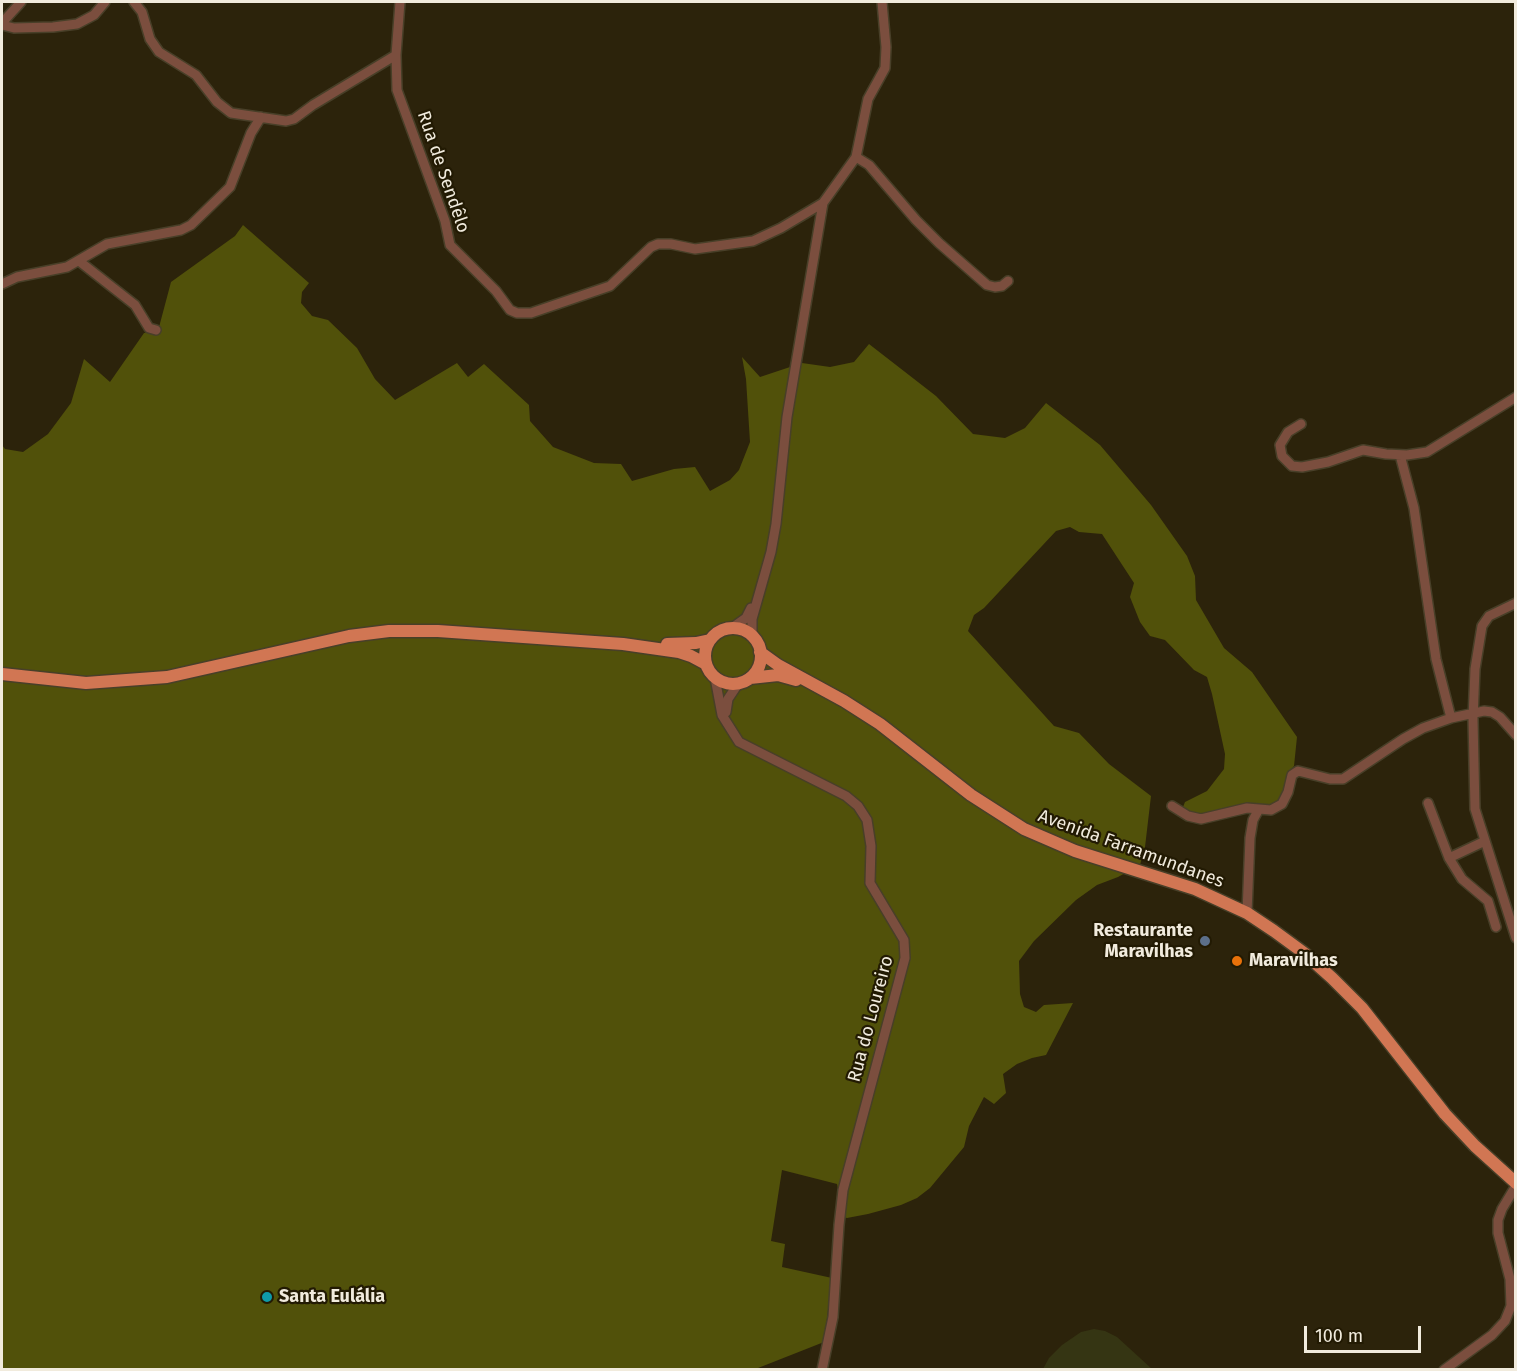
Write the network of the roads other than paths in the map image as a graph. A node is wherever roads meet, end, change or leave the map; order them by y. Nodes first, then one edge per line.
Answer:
1 (21, 2) edge
2 (105, 2) edge
3 (134, 2) edge
4 (400, 2) edge
5 (882, 2) edge
6 (2, 24) edge
7 (396, 55) junction
8 (261, 117) junction
9 (856, 157) junction
10 (823, 203) junction
11 (79, 261) junction
12 (1008, 281) dead end
13 (2, 284) edge
14 (156, 330) dead end
15 (1515, 397) edge
16 (1301, 424) dead end
17 (1400, 454) junction
18 (756, 598) junction
19 (1515, 603) edge
20 (732, 628) junction
21 (753, 636) junction
22 (710, 639) junction
23 (623, 644) junction
24 (760, 652) junction
25 (706, 664) junction
26 (2, 675) edge
27 (715, 678) junction
28 (750, 678) junction
29 (738, 684) junction
30 (815, 685) junction
31 (1473, 713) junction
32 (1451, 718) junction
33 (726, 723) junction
34 (1515, 735) edge
35 (1428, 803) dead end
36 (1172, 806) dead end
37 (1259, 809) junction
38 (1485, 842) junction
39 (1449, 858) junction
40 (1502, 891) junction
41 (1483, 897) junction
42 (1247, 913) junction
43 (1496, 927) dead end
44 (1515, 938) edge
45 (1513, 1183) edge
46 (822, 1370) edge
47 (1444, 1370) edge

1 - 6 street
2 - 6 street
3 - 8 street
4 - 7 street, Rua de Sendêlo
5 - 9 street
7 - 8 street
7 - 10 street, Rua de Sendêlo
8 - 11 street
9 - 10 street
9 - 12 street
10 - 18 street
11 - 13 street
11 - 14 street
15 - 17 street
16 - 17 street
17 - 32 street
18 - 20 street
18 - 21 street
19 - 31 street
20 - 21 main road
20 - 22 main road
21 - 24 main road
22 - 23 main road
22 - 25 main road
23 - 25 main road
23 - 26 main road
24 - 28 main road
24 - 30 main road
25 - 27 main road
27 - 29 main road
27 - 33 street, Rua do Loureiro
28 - 29 main road
28 - 30 main road
29 - 33 street
30 - 42 main road, Avenida Farramundanes
31 - 32 street
31 - 34 street
31 - 38 street
32 - 37 street
33 - 46 street, Rua do Loureiro
35 - 39 street
36 - 37 street
37 - 42 street
38 - 39 street
38 - 40 street
39 - 41 street
40 - 41 street
40 - 44 street
41 - 43 street
42 - 45 main road, Avenida Farramundanes
45 - 47 street

